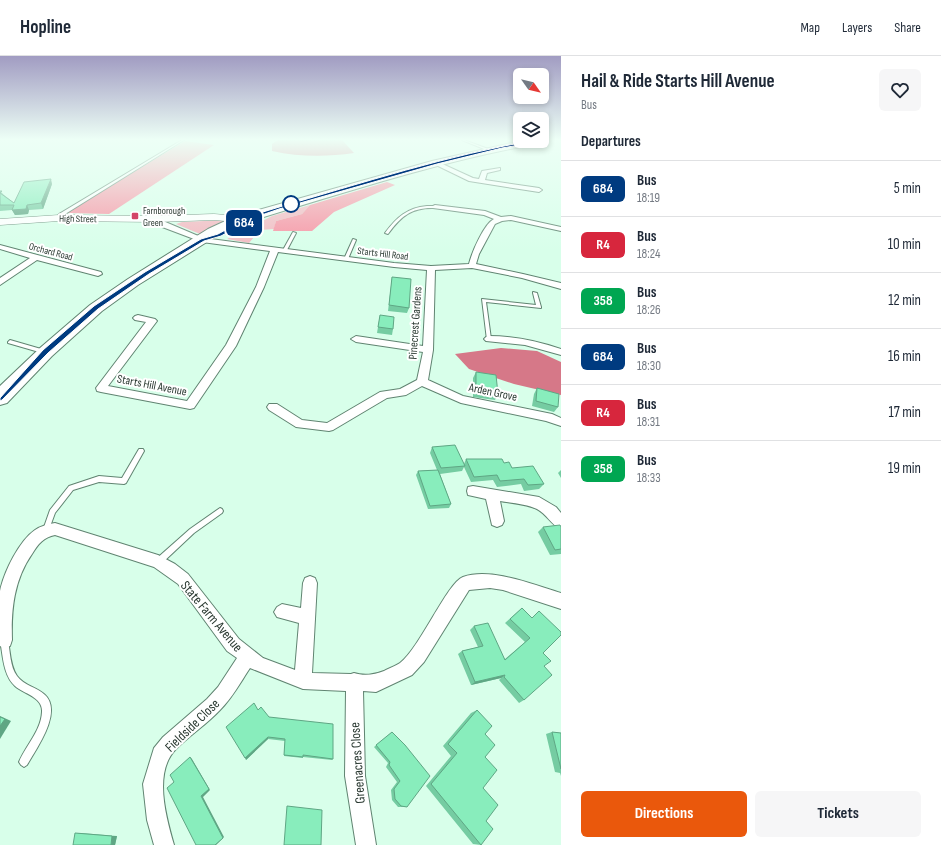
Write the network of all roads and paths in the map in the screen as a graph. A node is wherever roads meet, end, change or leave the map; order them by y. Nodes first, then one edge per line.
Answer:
1 (120, 177) edge
2 (387, 177) edge
3 (464, 177) edge
4 (483, 177) edge
5 (482, 182) junction
6 (539, 190) dead end
7 (435, 207) joint
8 (277, 208) junction
9 (214, 217) junction
10 (59, 218) junction
11 (156, 219) junction
12 (248, 219) junction
13 (500, 219) junction
14 (0, 222) edge
15 (561, 229) edge
16 (294, 233) dead end
17 (387, 233) dead end
18 (202, 240) junction
19 (354, 240) dead end
20 (0, 247) edge
21 (280, 249) junction
22 (36, 257) junction
23 (346, 259) junction
24 (472, 266) junction
25 (431, 268) junction
26 (98, 274) dead end
27 (0, 282) edge
28 (561, 286) edge
29 (535, 293) dead end
30 (138, 318) dead end
31 (356, 339) dead end
32 (489, 339) joint
33 (10, 342) dead end
34 (428, 350) junction
35 (46, 352) junction
36 (561, 352) edge
37 (422, 382) junction
38 (0, 398) edge
39 (273, 407) dead end
40 (561, 422) edge
41 (141, 451) dead end
42 (473, 491) dead end
43 (492, 494) junction
44 (220, 511) dead end
45 (497, 521) dead end
46 (561, 523) edge
47 (50, 530) junction
48 (158, 562) junction
49 (310, 583) dead end
50 (561, 601) edge
51 (282, 612) dead end
52 (307, 616) junction
53 (4, 640) joint
54 (247, 657) junction
55 (303, 681) junction
56 (354, 681) junction
57 (24, 762) dead end
58 (164, 845) edge
59 (366, 845) edge

1 - 10 lane
2 - 8 highway
3 - 5 street
4 - 5 street
5 - 6 street
7 - 13 street
7 - 17 lane
8 - 9 main road, High Street
8 - 12 highway
9 - 11 main road, High Street
9 - 12 main road, High Street
10 - 11 main road, High Street
10 - 14 main road, High Street
11 - 18 street, High Street
12 - 18 highway
13 - 15 street
13 - 24 street
16 - 21 lane
18 - 21 street, Starts Hill Road
18 - 35 highway
19 - 23 lane
20 - 22 street, Orchard Road
21 - 23 street, Starts Hill Road
21 - 30 street, Starts Hill Avenue
22 - 26 street, Orchard Road
22 - 27 street
23 - 25 street, Starts Hill Road
24 - 25 street, Starts Hill Road
24 - 28 street, Starts Hill Road
25 - 34 street, Pinecrest Gardens
29 - 32 lane
31 - 34 street
32 - 36 street
33 - 35 lane
34 - 37 street, Pinecrest Gardens
35 - 38 highway
37 - 39 street
37 - 40 street, Arden Grove
41 - 47 lane
42 - 43 street
43 - 45 street
43 - 46 street
44 - 48 lane
47 - 48 street, State Farm Avenue
47 - 53 street
48 - 54 street, State Farm Avenue
49 - 52 street
50 - 56 street, State Farm Avenue
51 - 52 street
52 - 55 street
53 - 57 lane
54 - 55 street, State Farm Avenue
54 - 58 street, Fieldside Close
55 - 56 street, State Farm Avenue
56 - 59 street, Greenacres Close

